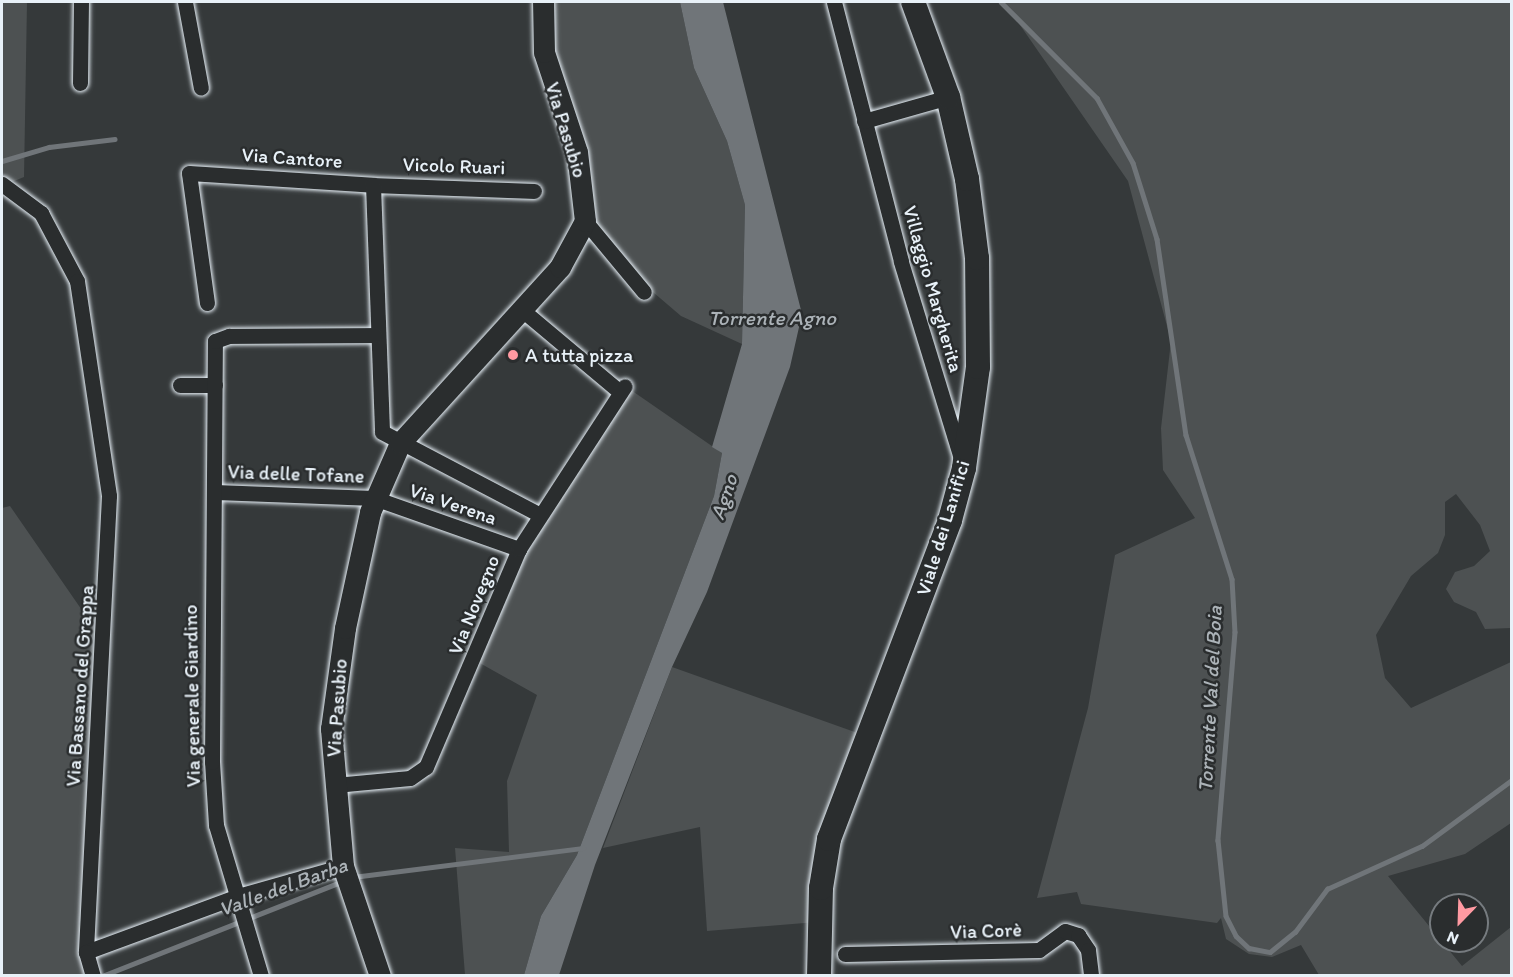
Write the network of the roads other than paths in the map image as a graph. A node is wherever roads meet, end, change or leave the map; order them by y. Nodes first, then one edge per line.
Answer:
1 (81, 2) edge
2 (184, 2) edge
3 (543, 2) edge
4 (834, 2) edge
5 (913, 2) edge
6 (80, 83) dead end
7 (201, 88) dead end
8 (948, 97) junction
9 (864, 121) junction
10 (2, 184) edge
11 (374, 184) junction
12 (534, 191) dead end
13 (585, 221) junction
14 (644, 292) dead end
15 (207, 303) dead end
16 (520, 309) junction
17 (375, 335) junction
18 (180, 385) dead end
19 (215, 385) junction
20 (400, 443) junction
21 (964, 468) junction
22 (215, 492) junction
23 (375, 498) junction
24 (540, 515) junction
25 (519, 549) junction
26 (335, 785) junction
27 (345, 878) junction
28 (239, 901) junction
29 (86, 952) junction
30 (845, 954) dead end
31 (93, 975) edge
32 (261, 975) edge
33 (380, 975) edge
34 (819, 975) edge
35 (1091, 975) edge

1 - 6 street
2 - 7 street
3 - 13 main road, Via Pasubio
4 - 9 street, Villaggio Margherita
5 - 8 main road, Viale dei Lanifici
8 - 9 street
8 - 21 main road, Viale dei Lanifici
9 - 21 street, Villaggio Margherita
10 - 29 street, Via Bassano del Grappa
11 - 12 street, Vicolo Ruari
11 - 15 street, Via Cantore
11 - 17 street
13 - 14 street
13 - 16 main road, Via Pasubio
16 - 20 main road, Via Pasubio
16 - 24 street, Via Novegno
17 - 19 street
17 - 20 street
18 - 19 street
19 - 22 street
20 - 23 main road, Via Pasubio
20 - 24 street
21 - 34 main road, Viale dei Lanifici
22 - 23 street, Via delle Tofane
22 - 28 street, Via generale Giardino
23 - 25 street, Via Verena
23 - 26 main road, Via Pasubio
24 - 25 street, Via Novegno
25 - 26 street, Via Novegno
26 - 27 main road, Via Pasubio
27 - 28 street
27 - 33 main road, Via Pasubio
28 - 29 street
28 - 32 street, Via generale Giardino
29 - 31 street, Via Bassano del Grappa
30 - 35 street, Via Corè

